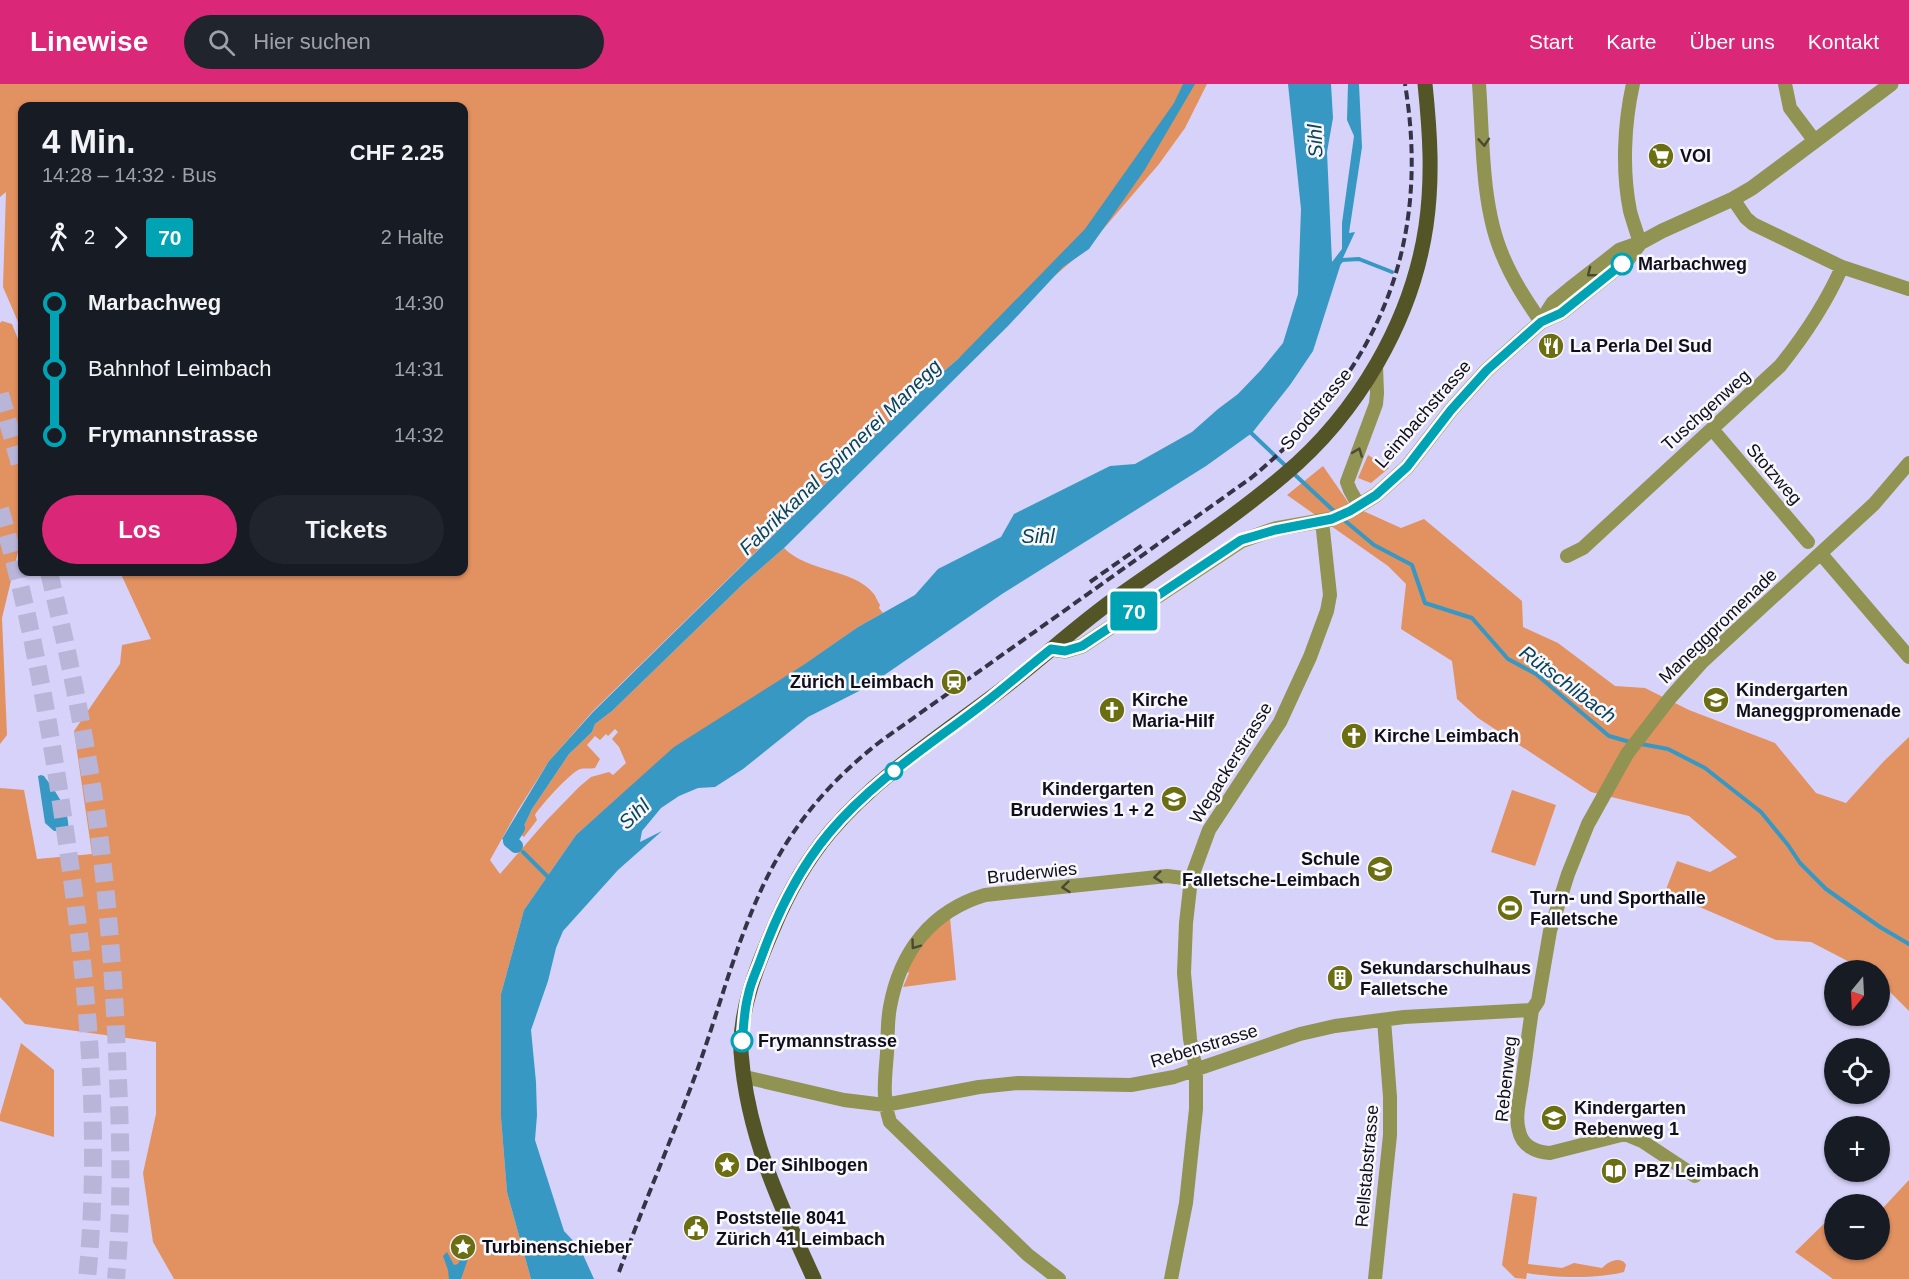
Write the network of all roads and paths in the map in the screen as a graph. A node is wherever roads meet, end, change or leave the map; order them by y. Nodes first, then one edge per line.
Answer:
1 (1425, 84) edge
2 (1479, 84) edge
3 (1634, 84) edge
4 (1785, 84) edge
5 (1891, 84) edge
6 (1814, 140) junction
7 (1733, 199) junction
8 (1640, 243) junction
9 (1842, 267) junction
10 (1909, 289) edge
11 (1541, 322) junction
12 (1376, 366) junction
13 (1712, 429) junction
14 (1909, 463) edge
15 (1354, 509) junction
16 (1327, 520) junction
17 (1808, 542) dead end
18 (1821, 554) junction
19 (1567, 556) dead end
20 (1051, 649) junction
21 (1909, 657) edge
22 (1191, 879) junction
23 (1532, 1010) junction
24 (1384, 1020) junction
25 (1196, 1070) junction
26 (745, 1077) junction
27 (885, 1105) junction
28 (1695, 1176) dead end
29 (814, 1279) edge
30 (1059, 1279) edge
31 (1172, 1279) edge
32 (1375, 1279) edge

1 - 12 main road, Soodstrasse
2 -> 11 street
3 - 8 street
4 - 6 street
5 - 6 street, Leimbachstrasse
6 - 7 street, Leimbachstrasse
7 - 8 street, Leimbachstrasse
7 - 9 street
8 - 11 street, Leimbachstrasse
9 - 10 street
9 - 13 street, Tuschgenweg
11 - 15 street, Leimbachstrasse
15 -> 12 street
12 - 20 main road, Soodstrasse
13 - 17 street, Stotzweg
13 - 19 street, Tuschgenweg
14 - 18 street, Maneggpromenade
15 - 16 street, Leimbachstrasse
16 - 20 street, Leimbachstrasse
16 - 22 street, Wegackerstrasse
18 - 21 street
18 - 23 street, Maneggpromenade
20 - 26 main road
22 - 25 street, Wegackerstrasse
22 -> 27 street, Bruderwies
23 - 24 street, Rebenstrasse
23 - 28 street, Rebenweg
24 - 25 street, Rebenstrasse
24 - 32 street, Rellstabstrasse
25 - 27 street, Rebenstrasse
25 - 31 street, Wegackerstrasse
26 - 27 street
26 - 29 main road
27 - 30 street

